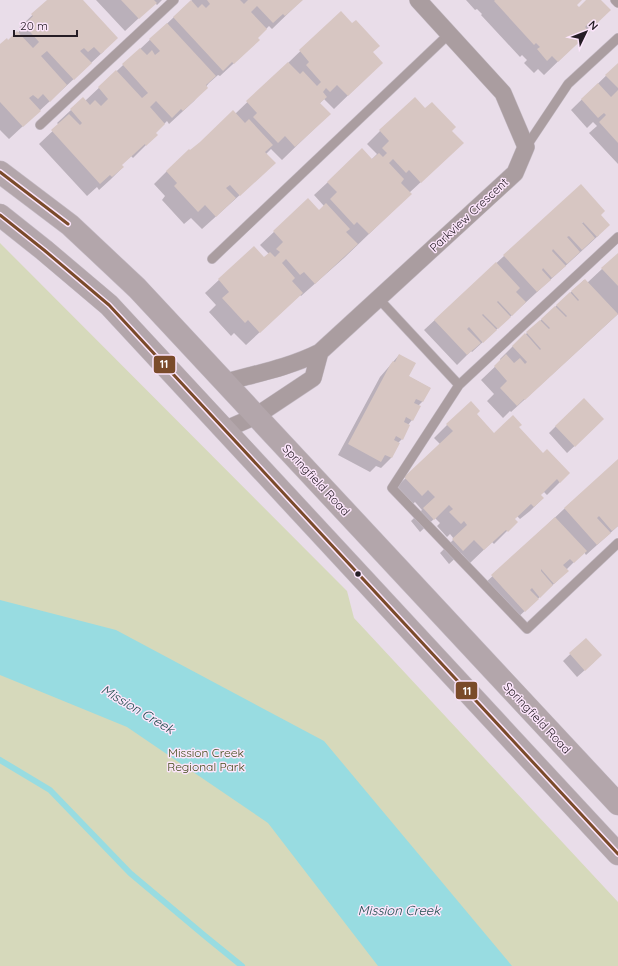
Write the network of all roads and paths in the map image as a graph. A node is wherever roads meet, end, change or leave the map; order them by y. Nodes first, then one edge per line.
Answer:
1 (174, 0) edge
2 (418, 0) edge
3 (615, 0) edge
4 (618, 3) edge
5 (449, 34) junction
6 (618, 38) edge
7 (40, 125) dead end
8 (526, 147) junction
9 (0, 172) edge
10 (0, 215) edge
11 (618, 237) edge
12 (212, 259) dead end
13 (378, 298) junction
14 (320, 352) junction
15 (226, 382) junction
16 (459, 385) junction
17 (256, 416) junction
18 (224, 430) junction
19 (618, 543) edge
20 (618, 804) edge
21 (618, 854) edge

1 - 7 lane
2 - 5 street
3 - 4 lane
5 - 8 street
5 - 12 lane
6 - 8 lane
8 - 13 street, Parkview Crescent
9 - 15 main road, Springfield Road
10 - 18 main road
11 - 16 lane
13 - 14 street, Parkview Crescent
13 - 16 lane
14 - 15 street, Parkview Crescent
14 - 17 street
15 - 17 main road, Springfield Road
16 - 19 lane
17 - 18 street
17 - 20 main road, Springfield Road
18 - 21 main road

